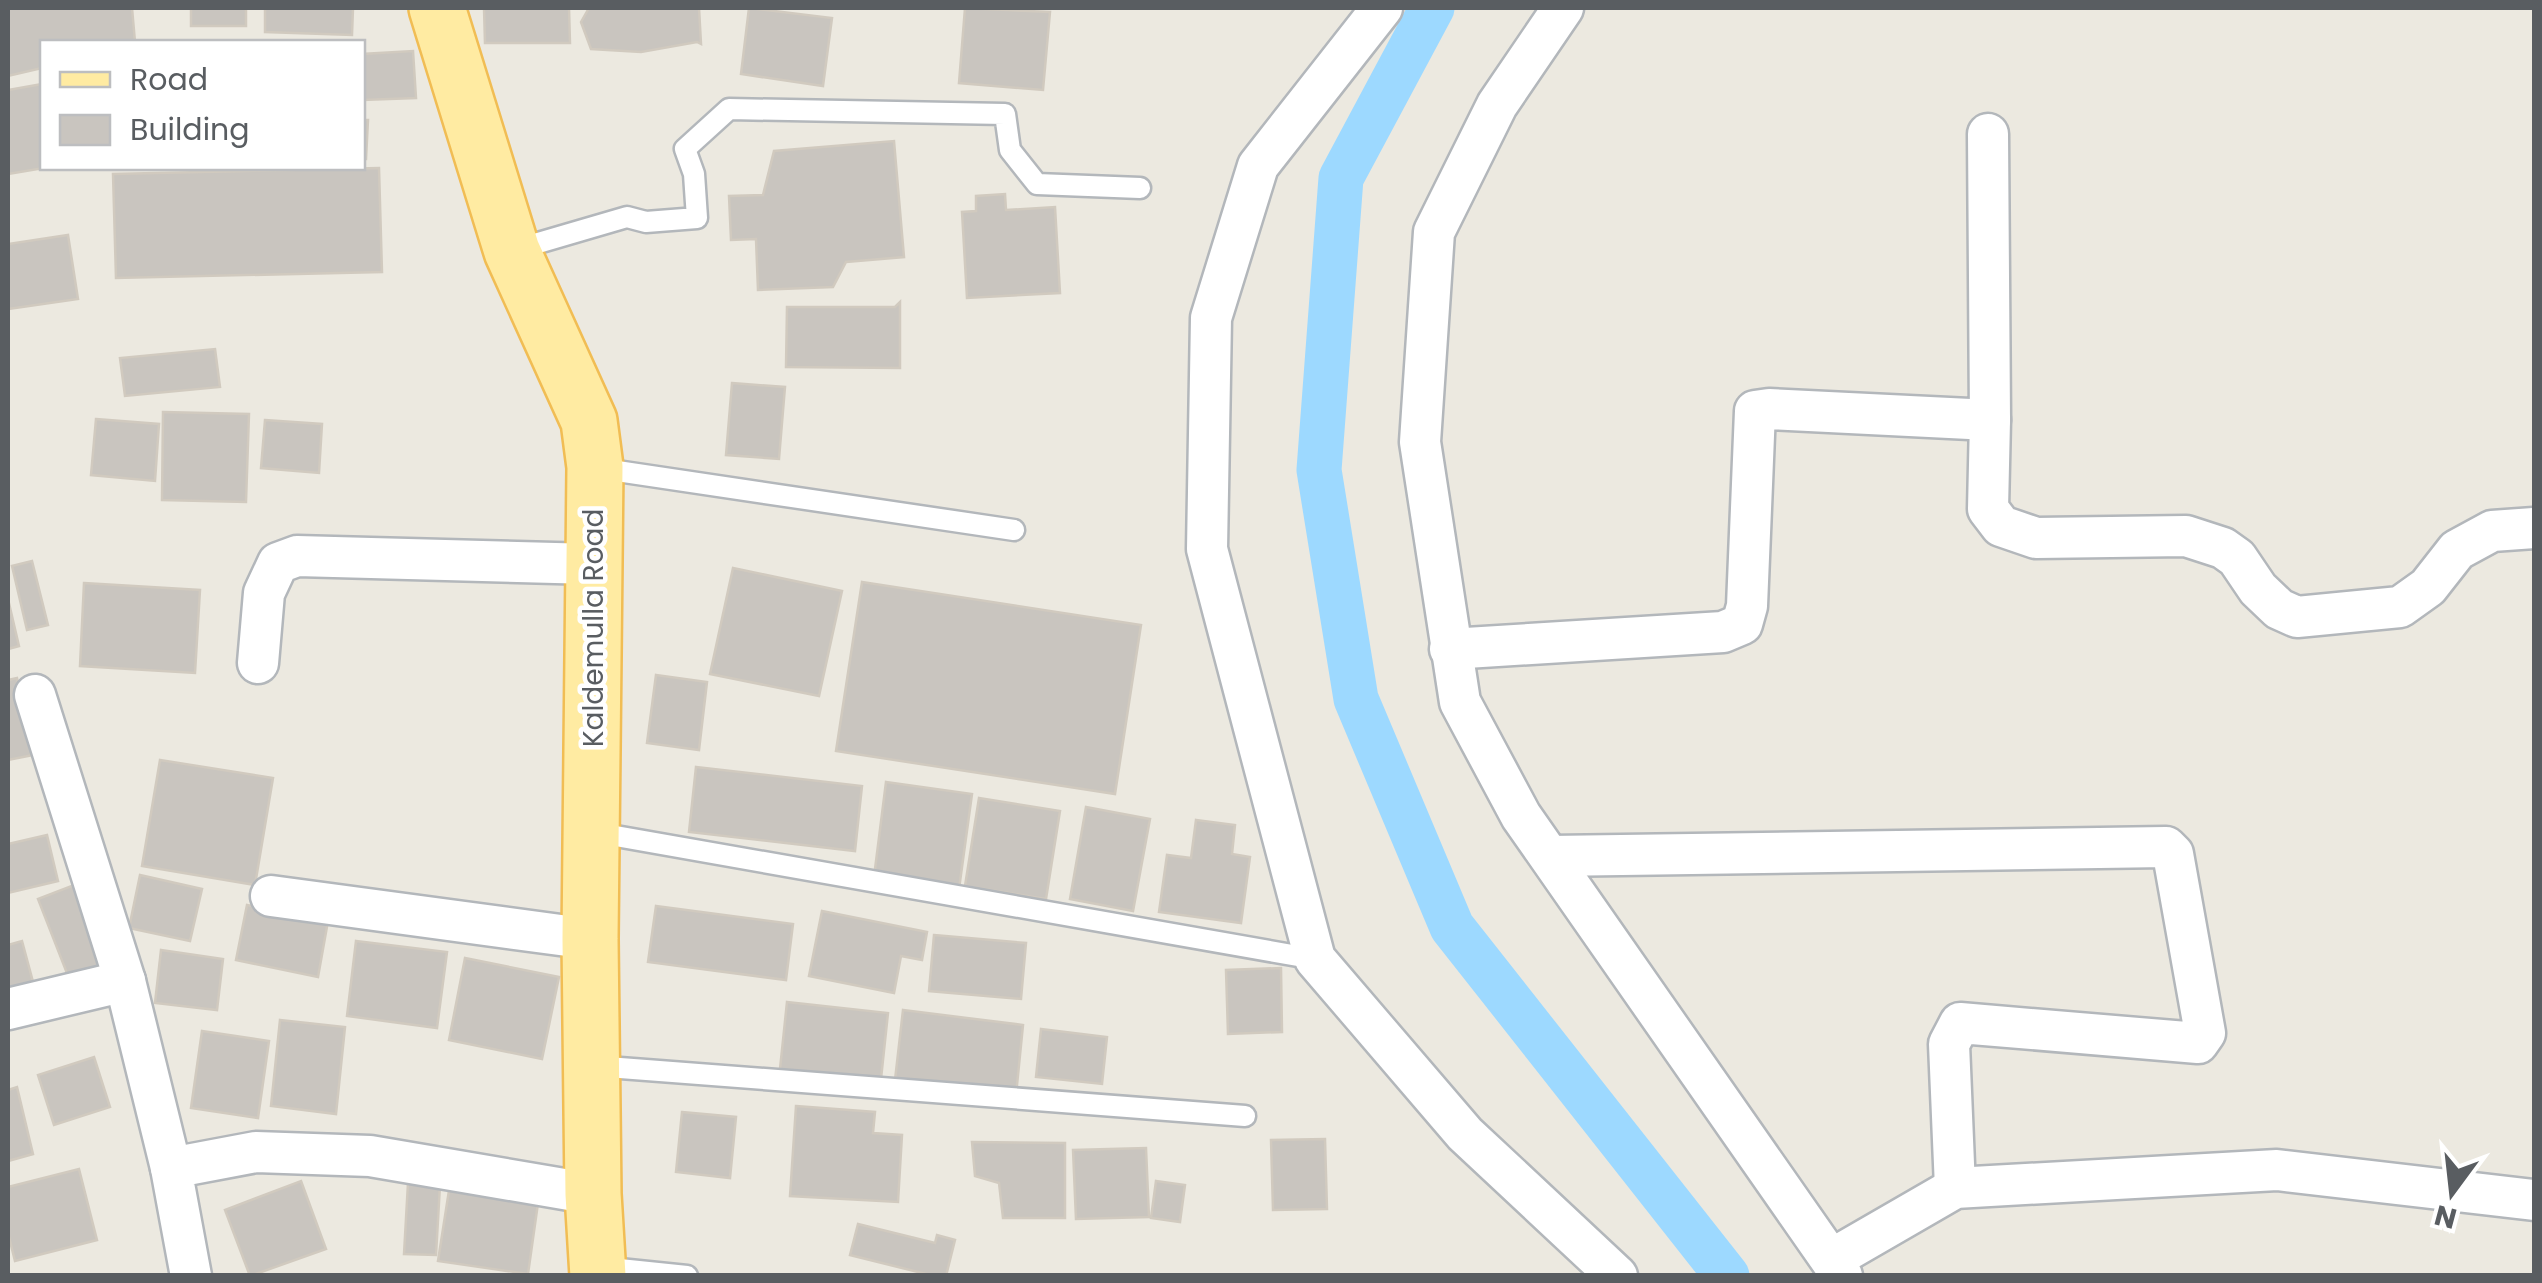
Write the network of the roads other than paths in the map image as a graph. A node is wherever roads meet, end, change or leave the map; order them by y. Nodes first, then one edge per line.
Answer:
1 (437, 8) edge
2 (1382, 8) edge
3 (1562, 8) edge
4 (1988, 134) dead end
5 (1140, 188) dead end
6 (512, 251) junction
7 (1990, 420) junction
8 (594, 467) junction
9 (2534, 528) edge
10 (1014, 530) dead end
11 (593, 564) junction
12 (1450, 649) junction
13 (258, 662) dead end
14 (36, 695) dead end
15 (592, 832) junction
16 (1551, 856) junction
17 (271, 896) dead end
18 (590, 939) junction
19 (1315, 959) junction
20 (126, 981) junction
21 (8, 1010) edge
22 (592, 1066) junction
23 (1245, 1116) dead end
24 (172, 1168) junction
25 (1955, 1188) junction
26 (594, 1194) junction
27 (2534, 1200) edge
28 (1837, 1267) edge
29 (598, 1271) edge
30 (191, 1276) edge
31 (687, 1276) edge
32 (1618, 1276) edge

1 - 6 main road, Kaldemulla Road
2 - 19 street
3 - 12 street
4 - 7 street
5 - 6 lane
6 - 8 main road, Kaldemulla Road
7 - 9 street
7 - 12 street
8 - 10 lane
8 - 11 main road, Kaldemulla Road
11 - 13 street
11 - 15 main road, Kaldemulla Road
12 - 16 street
14 - 20 street
15 - 18 main road, Kaldemulla Road
15 - 19 lane
16 - 25 street
16 - 28 street
17 - 18 street
18 - 22 main road, Kaldemulla Road
19 - 32 street
20 - 21 street
20 - 24 street
22 - 23 lane
22 - 26 main road, Kaldemulla Road
24 - 26 street
24 - 30 street
25 - 27 street
25 - 28 street
26 - 29 main road, Kaldemulla Road
29 - 31 lane

